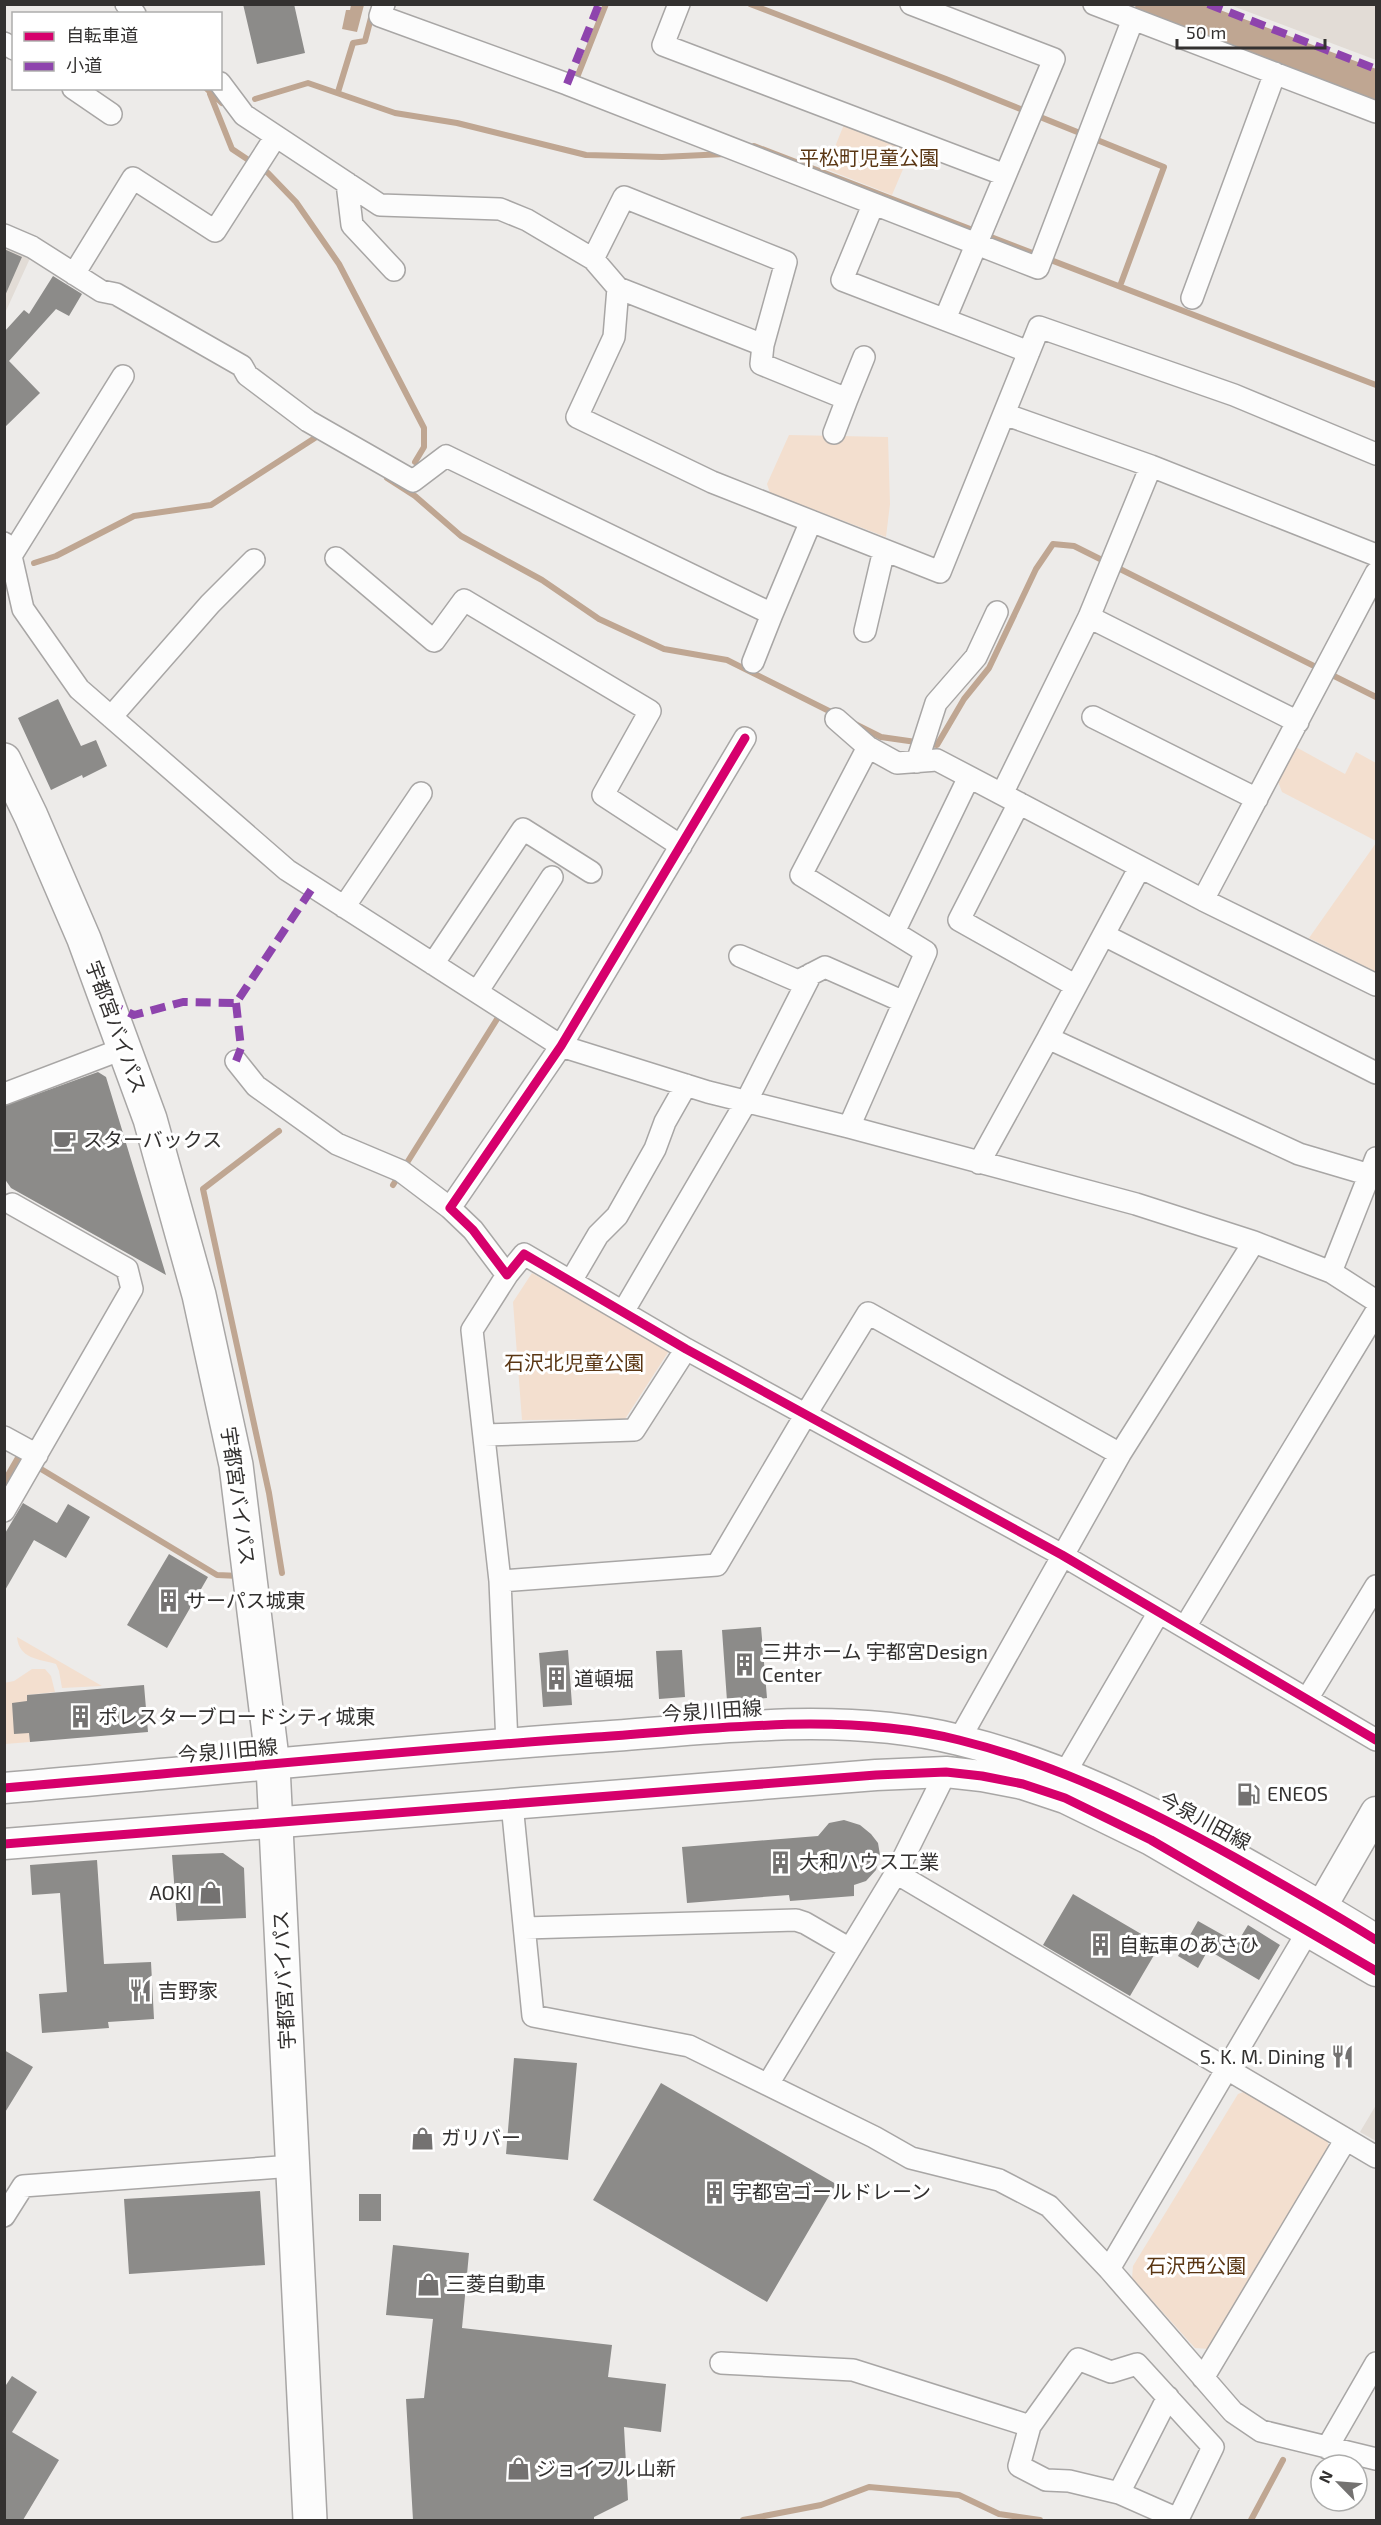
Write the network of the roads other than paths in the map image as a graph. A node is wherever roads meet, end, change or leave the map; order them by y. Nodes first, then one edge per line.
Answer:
1 (384, 4) edge
2 (679, 4) edge
3 (911, 4) edge
4 (1094, 4) edge
5 (1132, 19) junction
6 (1275, 73) junction
7 (222, 86) edge
8 (76, 90) edge
9 (1377, 112) edge
10 (111, 114) dead end
11 (276, 136) junction
12 (1005, 175) junction
13 (347, 183) junction
14 (873, 205) junction
15 (4, 235) edge
16 (976, 245) junction
17 (593, 259) junction
18 (394, 270) dead end
19 (74, 274) junction
20 (618, 288) junction
21 (1191, 298) dead end
22 (945, 319) junction
23 (763, 345) junction
24 (1029, 352) junction
25 (864, 357) dead end
26 (123, 376) dead end
27 (847, 399) junction
28 (1004, 414) junction
29 (834, 433) dead end
30 (1377, 454) edge
31 (1151, 466) junction
32 (811, 521) junction
33 (8, 550) edge
34 (884, 550) junction
35 (1377, 555) edge
36 (336, 558) dead end
37 (254, 560) dead end
38 (1377, 573) edge
39 (997, 612) dead end
40 (772, 614) junction
41 (1089, 617) junction
42 (865, 631) dead end
43 (753, 662) dead end
44 (111, 717) junction
45 (1093, 717) dead end
46 (836, 719) dead end
47 (1298, 722) junction
48 (746, 738) dead end
49 (868, 747) junction
50 (4, 760) edge
51 (917, 762) junction
52 (969, 777) junction
53 (421, 793) dead end
54 (1010, 798) junction
55 (1257, 799) junction
56 (681, 846) junction
57 (1140, 867) junction
58 (591, 872) dead end
59 (552, 877) dead end
60 (1203, 900) junction
61 (344, 907) junction
62 (894, 932) junction
63 (1104, 935) junction
64 (740, 956) dead end
65 (433, 964) junction
66 (811, 974) junction
67 (1076, 986) junction
68 (1377, 986) edge
69 (477, 992) junction
70 (904, 1002) junction
71 (1048, 1038) junction
72 (561, 1046) junction
73 (125, 1048) junction
74 (236, 1060) dead end
75 (1377, 1073) edge
76 (686, 1085) junction
77 (4, 1094) edge
78 (746, 1102) junction
79 (849, 1127) junction
80 (979, 1163) junction
81 (1373, 1167) edge
82 (7, 1206) edge
83 (450, 1208) junction
84 (1254, 1242) junction
85 (1330, 1272) junction
86 (507, 1275) junction
87 (571, 1281) junction
88 (1377, 1301) edge
89 (622, 1312) junction
90 (1377, 1312) edge
91 (686, 1349) junction
92 (806, 1414) junction
93 (484, 1436) junction
94 (4, 1437) edge
95 (1120, 1454) junction
96 (37, 1455) junction
97 (4, 1511) edge
98 (1062, 1555) junction
99 (500, 1581) junction
100 (1377, 1586) edge
101 (1159, 1612) junction
102 (1185, 1627) junction
103 (1307, 1699) junction
104 (959, 1740) junction
105 (1377, 1740) edge
106 (507, 1744) junction
107 (273, 1766) junction
108 (946, 1772) junction
109 (1065, 1773) junction
110 (4, 1788) edge
111 (512, 1804) junction
112 (1377, 1812) edge
113 (276, 1823) junction
114 (4, 1844) edge
115 (896, 1873) junction
116 (1315, 1919) junction
117 (525, 1928) junction
118 (1377, 1940) edge
119 (850, 1949) junction
120 (1377, 1971) edge
121 (1228, 2068) junction
122 (768, 2084) junction
123 (1346, 2139) junction
124 (1377, 2157) edge
125 (292, 2166) junction
126 (4, 2216) edge
127 (1109, 2269) junction
128 (1377, 2362) edge
129 (721, 2363) dead end
130 (1203, 2378) junction
131 (1168, 2397) junction
132 (1030, 2426) junction
133 (1327, 2448) junction
134 (1377, 2459) edge
135 (1119, 2493) junction
136 (310, 2520) edge
137 (1179, 2520) edge

1 - 14 street
2 - 12 street
3 - 12 street
4 - 5 street
5 - 6 street
5 - 16 street
6 - 9 street
6 - 21 street
7 - 11 street
8 - 10 street
11 - 13 street
11 - 19 street
12 - 16 street
13 - 17 street
13 - 18 street
14 - 16 street
14 - 22 street
15 - 19 street
16 - 22 street
17 - 20 street
17 - 23 street
19 - 40 street
20 - 23 street
20 - 32 street
22 - 24 street
23 - 27 street
24 - 28 street
24 - 30 street
25 - 27 street
26 - 33 street
27 - 29 street
28 - 31 street
28 - 34 street
31 - 35 street
31 - 41 street
32 - 34 street
32 - 40 street
33 - 44 street
34 - 42 street
36 - 56 street
37 - 44 street
38 - 47 street
39 - 51 street
40 - 43 street
41 - 47 street
41 - 54 street
44 - 61 street
45 - 55 street
46 - 49 street
47 - 55 street
48 - 56 street
49 - 51 street
49 - 62 street
50 - 73 highway, 宇都宮バイパス
51 - 52 street
52 - 54 street
52 - 62 street
53 - 61 street
54 - 57 street
54 - 67 street
55 - 60 street
56 - 72 street
57 - 60 street
57 - 63 street
58 - 65 street
59 - 69 street
60 - 68 street
61 - 65 street
62 - 70 street
63 - 67 street
63 - 75 street
64 - 66 street
65 - 69 street
66 - 70 street
66 - 78 street
67 - 71 street
69 - 72 street
70 - 79 street
71 - 80 street
71 - 81 street
72 - 76 street
72 - 83 street
73 - 77 street
73 - 107 highway, 宇都宮バイパス
74 - 83 street
76 - 78 street
76 - 87 street
78 - 79 street
78 - 89 street
79 - 80 street
80 - 84 street
81 - 85 street
82 - 96 street
83 - 86 street
84 - 85 street
84 - 95 street
85 - 88 street
86 - 87 street
86 - 93 street
87 - 89 street
89 - 91 street
90 - 102 street
91 - 92 street
91 - 93 street
92 - 95 street
92 - 98 street
92 - 99 street
93 - 99 street
94 - 96 street
95 - 98 street
96 - 97 street
98 - 101 street
98 - 104 street
99 - 106 street
100 - 103 street
101 - 102 street
101 - 109 street
102 - 103 street
103 - 105 street
104 - 106 street, 今泉川田線
104 - 109 street, 今泉川田線
106 - 107 street, 今泉川田線
107 - 110 street, 今泉川田線
107 - 113 highway, 宇都宮バイパス
108 - 111 street, 今泉川田線
108 - 115 street
108 - 116 street, 今泉川田線
109 - 116 street, 今泉川田線
111 - 113 street, 今泉川田線
111 - 117 street
112 - 116 street
113 - 114 street, 今泉川田線
113 - 125 highway, 宇都宮バイパス
115 - 119 street
115 - 121 street
116 - 118 street, 今泉川田線
116 - 120 street, 今泉川田線
116 - 121 street
117 - 119 street
117 - 122 street
119 - 122 street
121 - 123 street
121 - 127 street
122 - 127 street
123 - 124 street
123 - 130 street
125 - 126 street
125 - 136 highway, 宇都宮バイパス
127 - 130 street
128 - 133 street
129 - 132 street
130 - 133 street
131 - 132 street
131 - 135 street
131 - 137 street
132 - 135 street
133 - 134 street
135 - 137 street

